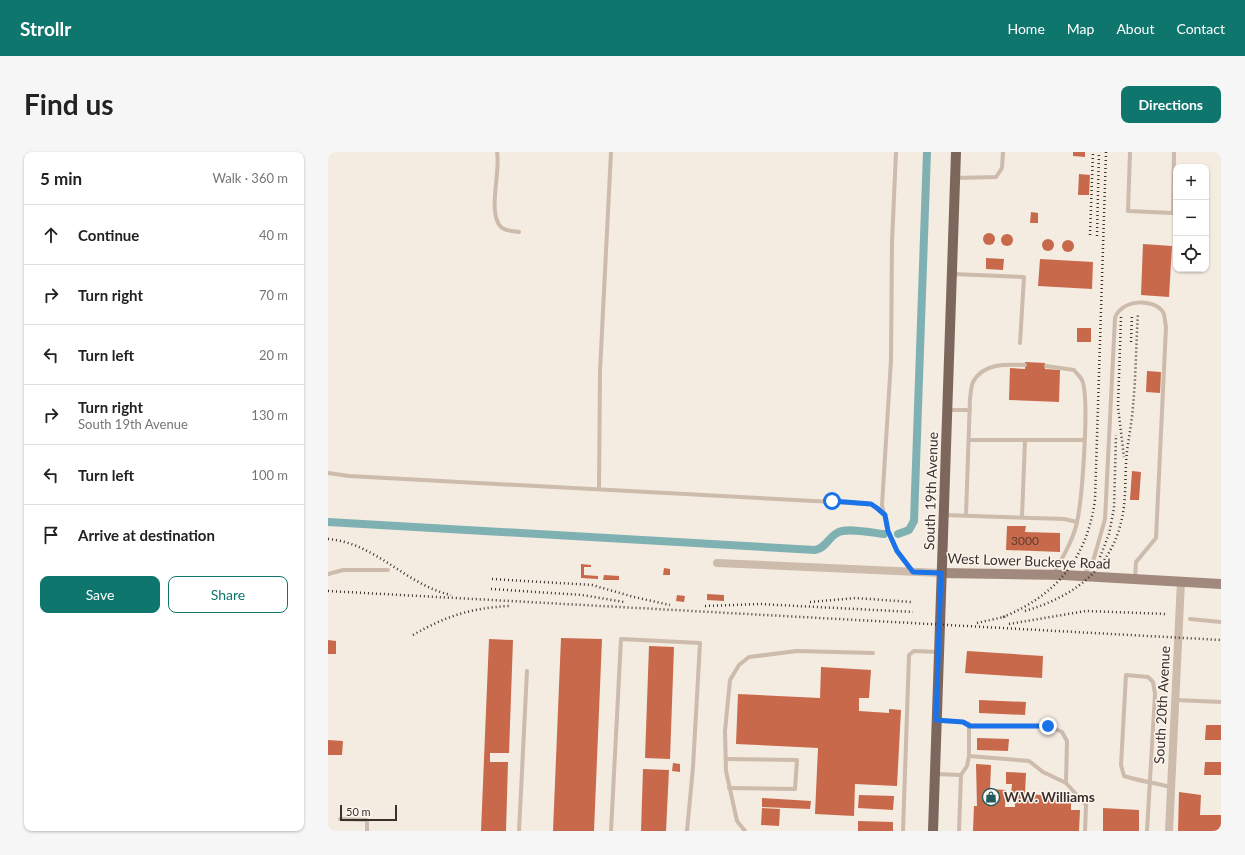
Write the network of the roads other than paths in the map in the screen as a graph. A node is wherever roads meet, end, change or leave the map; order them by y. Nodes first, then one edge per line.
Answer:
1 (497, 152) edge
2 (611, 152) edge
3 (896, 152) edge
4 (956, 152) edge
5 (1003, 152) edge
6 (1130, 152) edge
7 (1174, 152) edge
8 (955, 178) junction
9 (519, 232) dead end
10 (952, 274) junction
11 (1020, 343) dead end
12 (1025, 365) dead end
13 (1046, 366) dead end
14 (948, 410) junction
15 (970, 410) junction
16 (969, 440) junction
17 (1025, 440) junction
18 (1084, 440) junction
19 (328, 473) edge
20 (599, 489) junction
21 (885, 515) junction
22 (944, 515) junction
23 (966, 516) junction
24 (1022, 517) junction
25 (1077, 522) junction
26 (717, 563) dead end
27 (388, 570) dead end
28 (913, 572) junction
29 (941, 573) junction
30 (328, 574) edge
31 (1053, 575) junction
32 (1084, 576) junction
33 (1135, 578) junction
34 (1181, 581) junction
35 (1221, 584) edge
36 (1190, 619) dead end
37 (1221, 622) edge
38 (938, 652) junction
39 (873, 653) dead end
40 (527, 671) dead end
41 (1176, 700) junction
42 (1221, 702) edge
43 (936, 720) junction
44 (970, 726) junction
45 (969, 756) junction
46 (726, 759) junction
47 (934, 774) junction
48 (961, 775) junction
49 (1149, 782) junction
50 (1066, 783) junction
51 (1172, 787) junction
52 (729, 788) junction
53 (340, 819) dead end
54 (367, 831) edge
55 (518, 831) edge
56 (611, 831) edge
57 (687, 831) edge
58 (745, 831) edge
59 (903, 831) edge
60 (933, 831) edge
61 (959, 831) edge
62 (1085, 831) edge
63 (1147, 831) edge
64 (1170, 831) edge

1 - 9 lane
2 - 20 lane
3 - 21 lane
4 - 8 main road, South 19th Avenue
5 - 8 lane
6 - 7 lane
8 - 10 main road, South 19th Avenue
10 - 11 lane
10 - 14 main road, South 19th Avenue
12 - 15 lane
13 - 18 lane
14 - 15 lane
14 - 22 main road, South 19th Avenue
15 - 16 lane
16 - 17 lane
16 - 23 lane
17 - 18 lane
17 - 24 lane
18 - 25 lane
19 - 20 lane
20 - 21 lane
21 - 28 lane
22 - 23 lane
22 - 29 main road, South 19th Avenue
23 - 24 lane
24 - 25 lane
25 - 31 lane
26 - 28 street, West Lower Buckeye Road
27 - 30 lane
28 - 29 street, West Lower Buckeye Road
29 - 31 main road, West Lower Buckeye Road
29 - 38 main road, South 19th Avenue
31 - 32 main road, West Lower Buckeye Road
32 - 33 main road, West Lower Buckeye Road
32 - 33 lane
33 - 34 main road, West Lower Buckeye Road
34 - 35 main road, West Lower Buckeye Road
34 - 41 street, South 20th Avenue
36 - 37 lane
38 - 43 main road, South 19th Avenue
38 - 59 lane
39 - 46 lane
40 - 55 lane
41 - 42 lane
41 - 51 street, South 20th Avenue
43 - 44 lane
43 - 47 main road, South 19th Avenue
44 - 45 lane
44 - 50 lane
45 - 48 lane
45 - 50 lane
46 - 52 lane
46 - 52 lane
47 - 48 lane
47 - 60 main road, South 19th Avenue
48 - 61 lane
49 - 49 lane
49 - 51 lane
49 - 63 lane
50 - 62 lane
51 - 64 street, South 20th Avenue
52 - 58 lane
53 - 54 lane
56 - 57 lane

